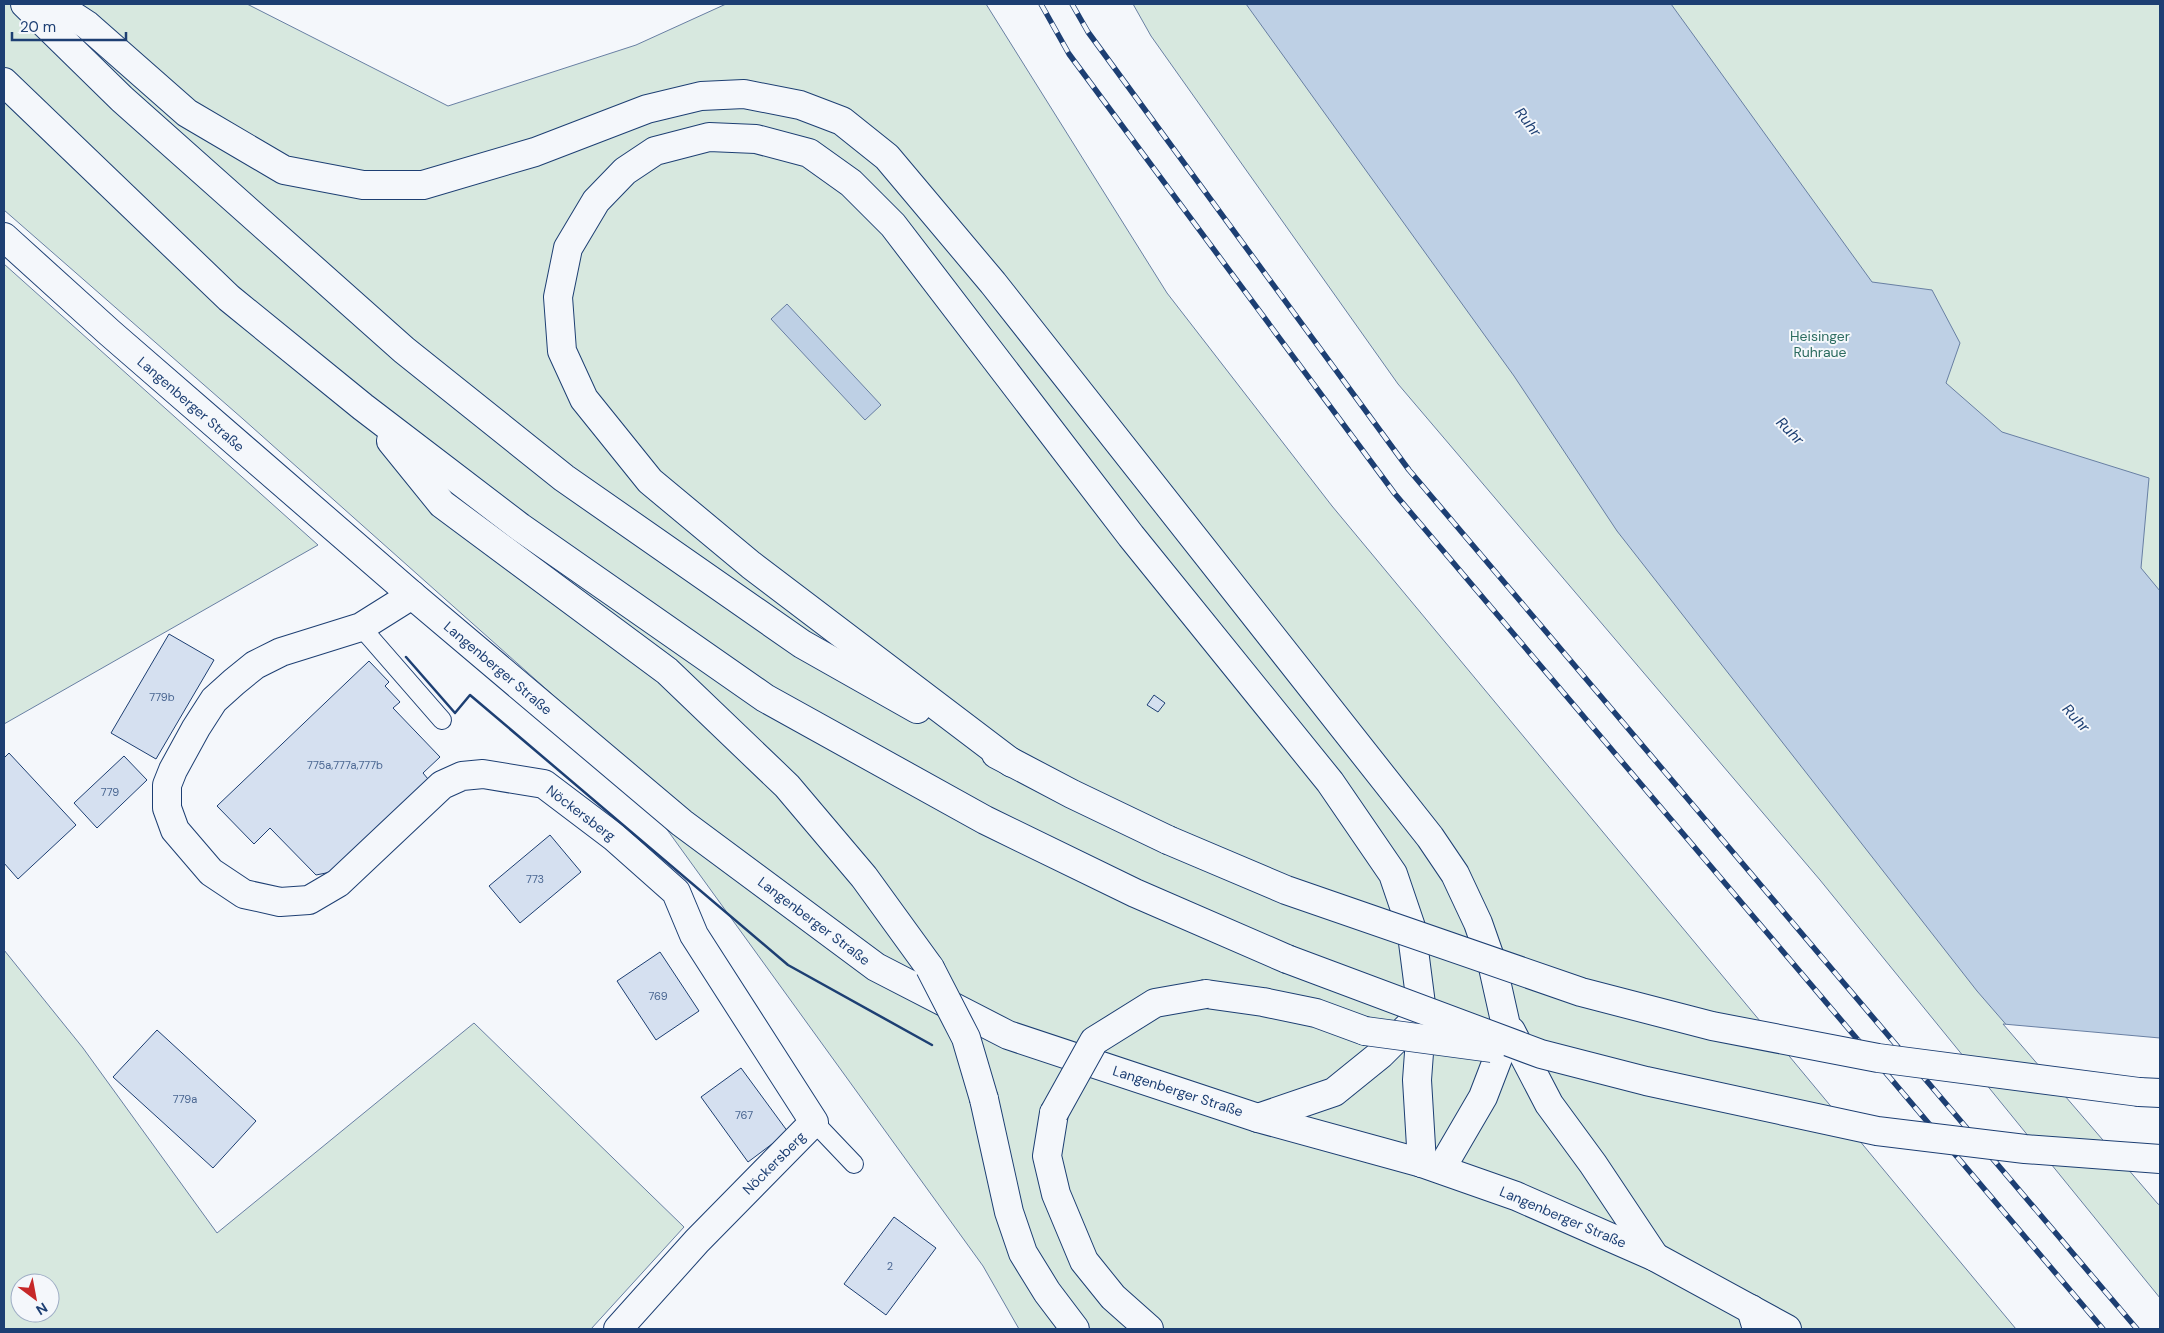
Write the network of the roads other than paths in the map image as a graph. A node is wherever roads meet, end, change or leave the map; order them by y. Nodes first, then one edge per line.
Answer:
1 (25, 4) edge
2 (55, 4) edge
3 (4, 82) edge
4 (4, 237) edge
5 (363, 407) junction
6 (412, 595) junction
7 (361, 627) junction
8 (442, 720) dead end
9 (1012, 763) junction
10 (1422, 1012) junction
11 (1505, 1021) junction
12 (1541, 1054) junction
13 (2160, 1093) edge
14 (1258, 1118) junction
15 (814, 1122) junction
16 (2160, 1159) edge
17 (854, 1164) dead end
18 (1432, 1166) junction
19 (1655, 1257) junction
20 (1754, 1319) edge
21 (618, 1329) edge
22 (1075, 1329) edge
23 (1150, 1329) edge
24 (1787, 1329) edge

1 - 9 main road
2 - 11 main road
3 - 5 main road
4 - 6 main road, Langenberger Straße
5 - 12 main road, bridge
5 - 22 main road, bridge
6 - 7 main road, Nöckersberg
6 - 14 main road, Langenberger Straße
7 - 8 lane
7 - 15 main road, Nöckersberg
9 - 10 main road
9 - 13 main road, bridge
10 - 14 main road
10 - 18 main road
11 - 18 main road
11 - 19 main road
12 - 16 main road, bridge
12 - 23 main road, bridge
14 - 18 main road, Langenberger Straße
15 - 17 lane
15 - 21 main road, Nöckersberg
18 - 19 main road, Langenberger Straße
19 - 20 main road, Langenberger Straße
20 - 24 main road, Langenberger Straße

